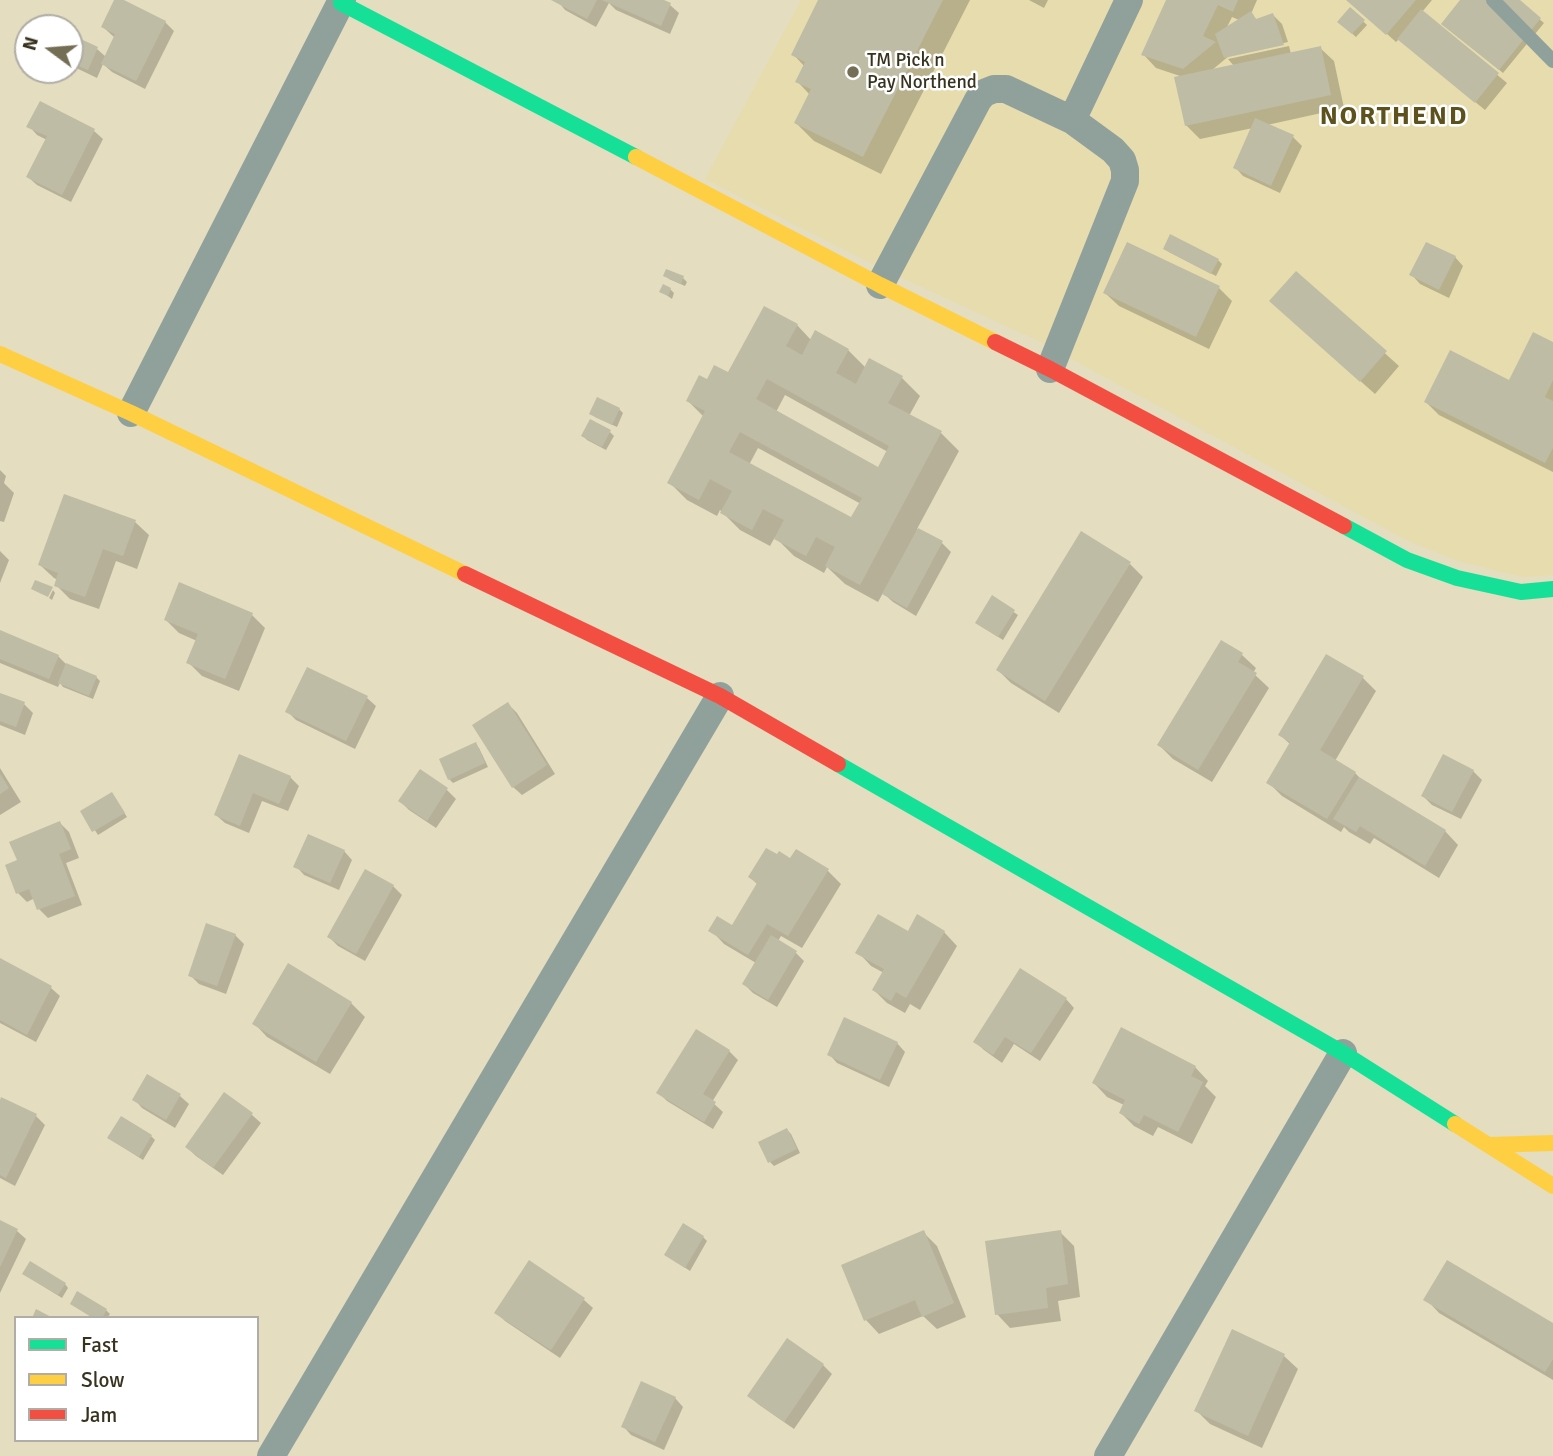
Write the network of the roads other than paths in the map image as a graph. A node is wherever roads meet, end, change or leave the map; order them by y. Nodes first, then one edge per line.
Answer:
1 (1129, 0) edge
2 (1493, 0) edge
3 (342, 2) edge
4 (1553, 61) edge
5 (1072, 120) junction
6 (880, 285) junction
7 (0, 354) edge
8 (1050, 369) junction
9 (131, 413) junction
10 (1553, 589) edge
11 (720, 696) junction
12 (1343, 1054) junction
13 (1553, 1143) edge
14 (1489, 1145) junction
15 (1553, 1185) edge
16 (271, 1456) edge
17 (1108, 1456) edge

1 - 5 street
2 - 4 lane
3 - 6 street
3 - 9 street
5 - 6 street
5 - 8 street
6 - 8 street
7 - 9 street
8 - 10 street
9 - 11 street
11 - 12 street
11 - 16 street
12 - 14 street
12 - 17 street
13 - 14 street
14 - 15 street

